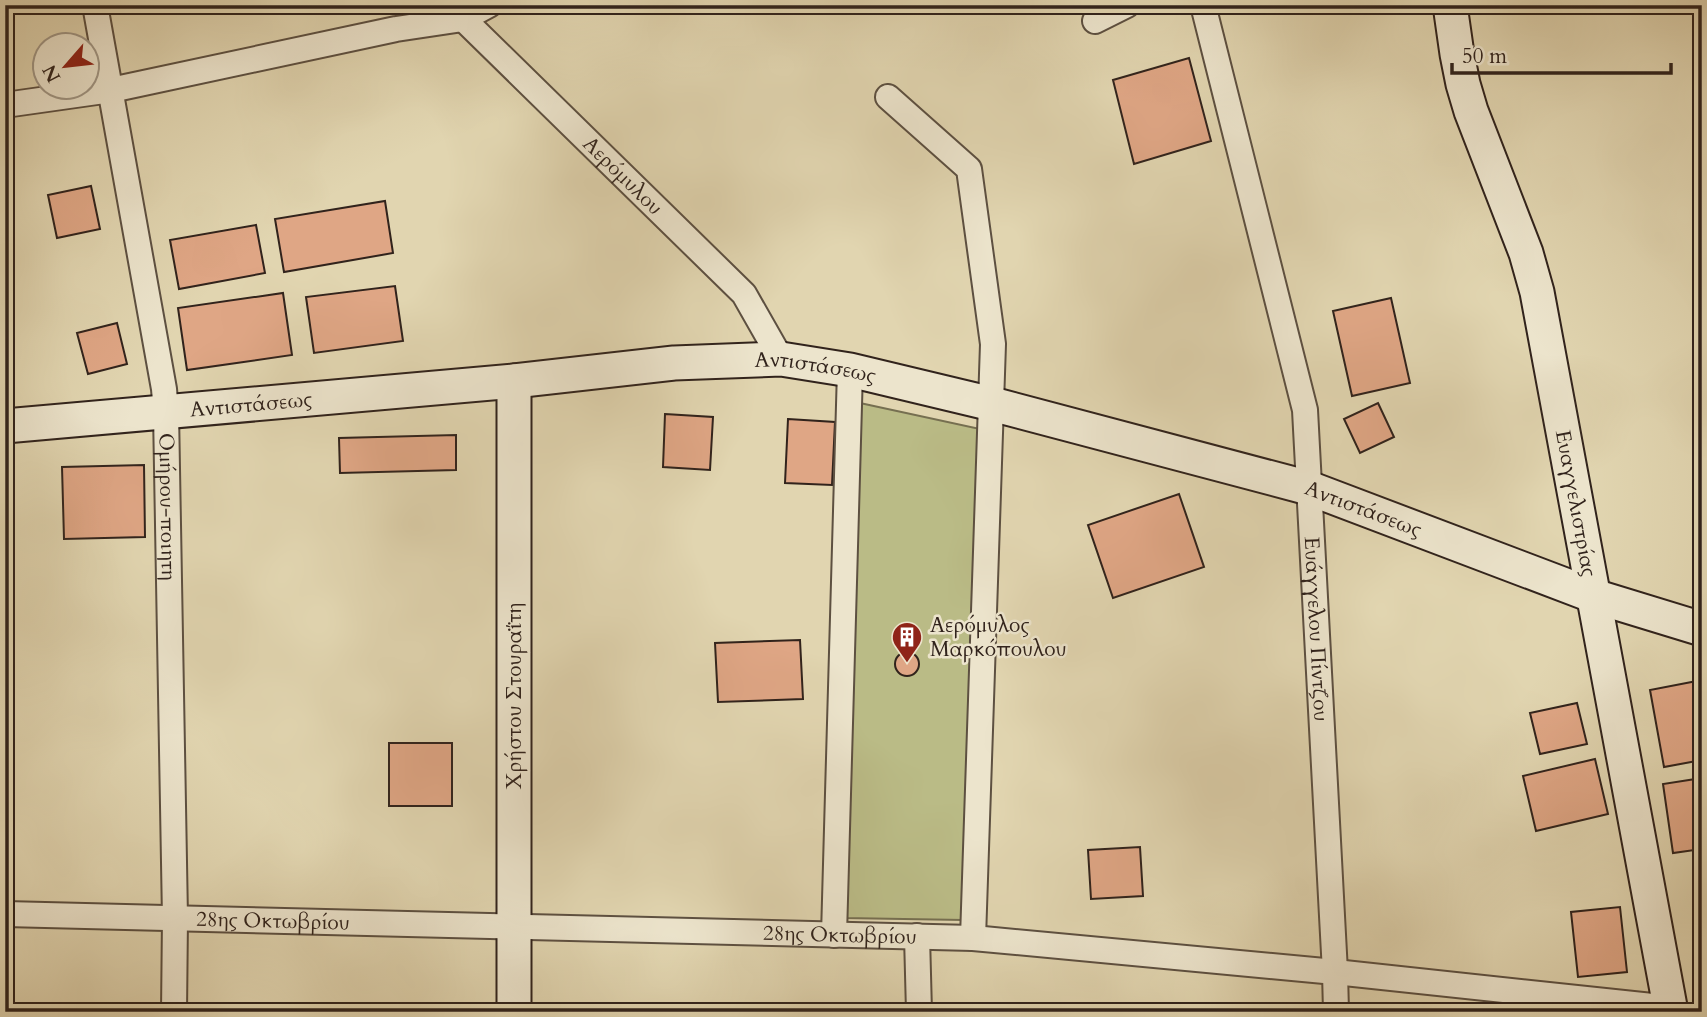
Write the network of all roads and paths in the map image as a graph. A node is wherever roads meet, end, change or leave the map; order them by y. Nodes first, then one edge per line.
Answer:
1 (95, 5) edge
2 (489, 5) edge
3 (1127, 5) edge
4 (1203, 5) edge
5 (1450, 5) edge
6 (456, 12) edge
7 (1095, 21) dead end
8 (111, 90) junction
9 (888, 97) dead end
10 (5, 105) edge
11 (781, 359) junction
12 (850, 370) junction
13 (514, 381) junction
14 (992, 404) junction
15 (166, 412) junction
16 (5, 426) edge
17 (1309, 488) junction
18 (1594, 596) junction
19 (1702, 629) edge
20 (5, 914) edge
21 (174, 918) junction
22 (514, 928) junction
23 (834, 935) junction
24 (917, 936) junction
25 (973, 938) junction
26 (1335, 972) junction
27 (1671, 1010) edge
28 (174, 1012) edge
29 (514, 1012) edge
30 (919, 1012) edge
31 (1336, 1012) edge

1 - 8 street, Ομήρου-ποιητη
2 - 6 street
3 - 7 street
4 - 17 street, Ευάγγελου Πίντζου
5 - 18 street, Ευαγγελιστρίας
6 - 8 street
6 - 11 street, Αερόμυλου
8 - 10 street
8 - 15 street, Ομήρου-ποιητη
9 - 14 street
11 - 12 street, Αντιστάσεως
11 - 13 street, Αντιστάσεως
12 - 14 street, Αντιστάσεως
12 - 23 street
13 - 15 street, Αντιστάσεως
13 - 22 street, Χρήστου Στουραΐτη
14 - 17 street, Αντιστάσεως
14 - 25 street
15 - 16 street, Αντιστάσεως
15 - 21 street, Ομήρου-ποιητη
17 - 18 street, Αντιστάσεως
17 - 26 street, Ευάγγελου Πίντζου
18 - 19 street, Αντιστάσεως
18 - 27 street, Ευαγγελιστρίας
20 - 21 street, 28ης Οκτωβρίου
21 - 22 street, 28ης Οκτωβρίου
21 - 28 street, Ομήρου-ποιητη
22 - 23 street, 28ης Οκτωβρίου
22 - 29 street, Χρήστου Στουραΐτη
23 - 24 street, 28ης Οκτωβρίου
24 - 25 street, 28ης Οκτωβρίου
24 - 30 street
25 - 26 street, 28ης Οκτωβρίου
26 - 27 street, 28ης Οκτωβρίου
26 - 31 street, Ευάγγελου Πίντζου

